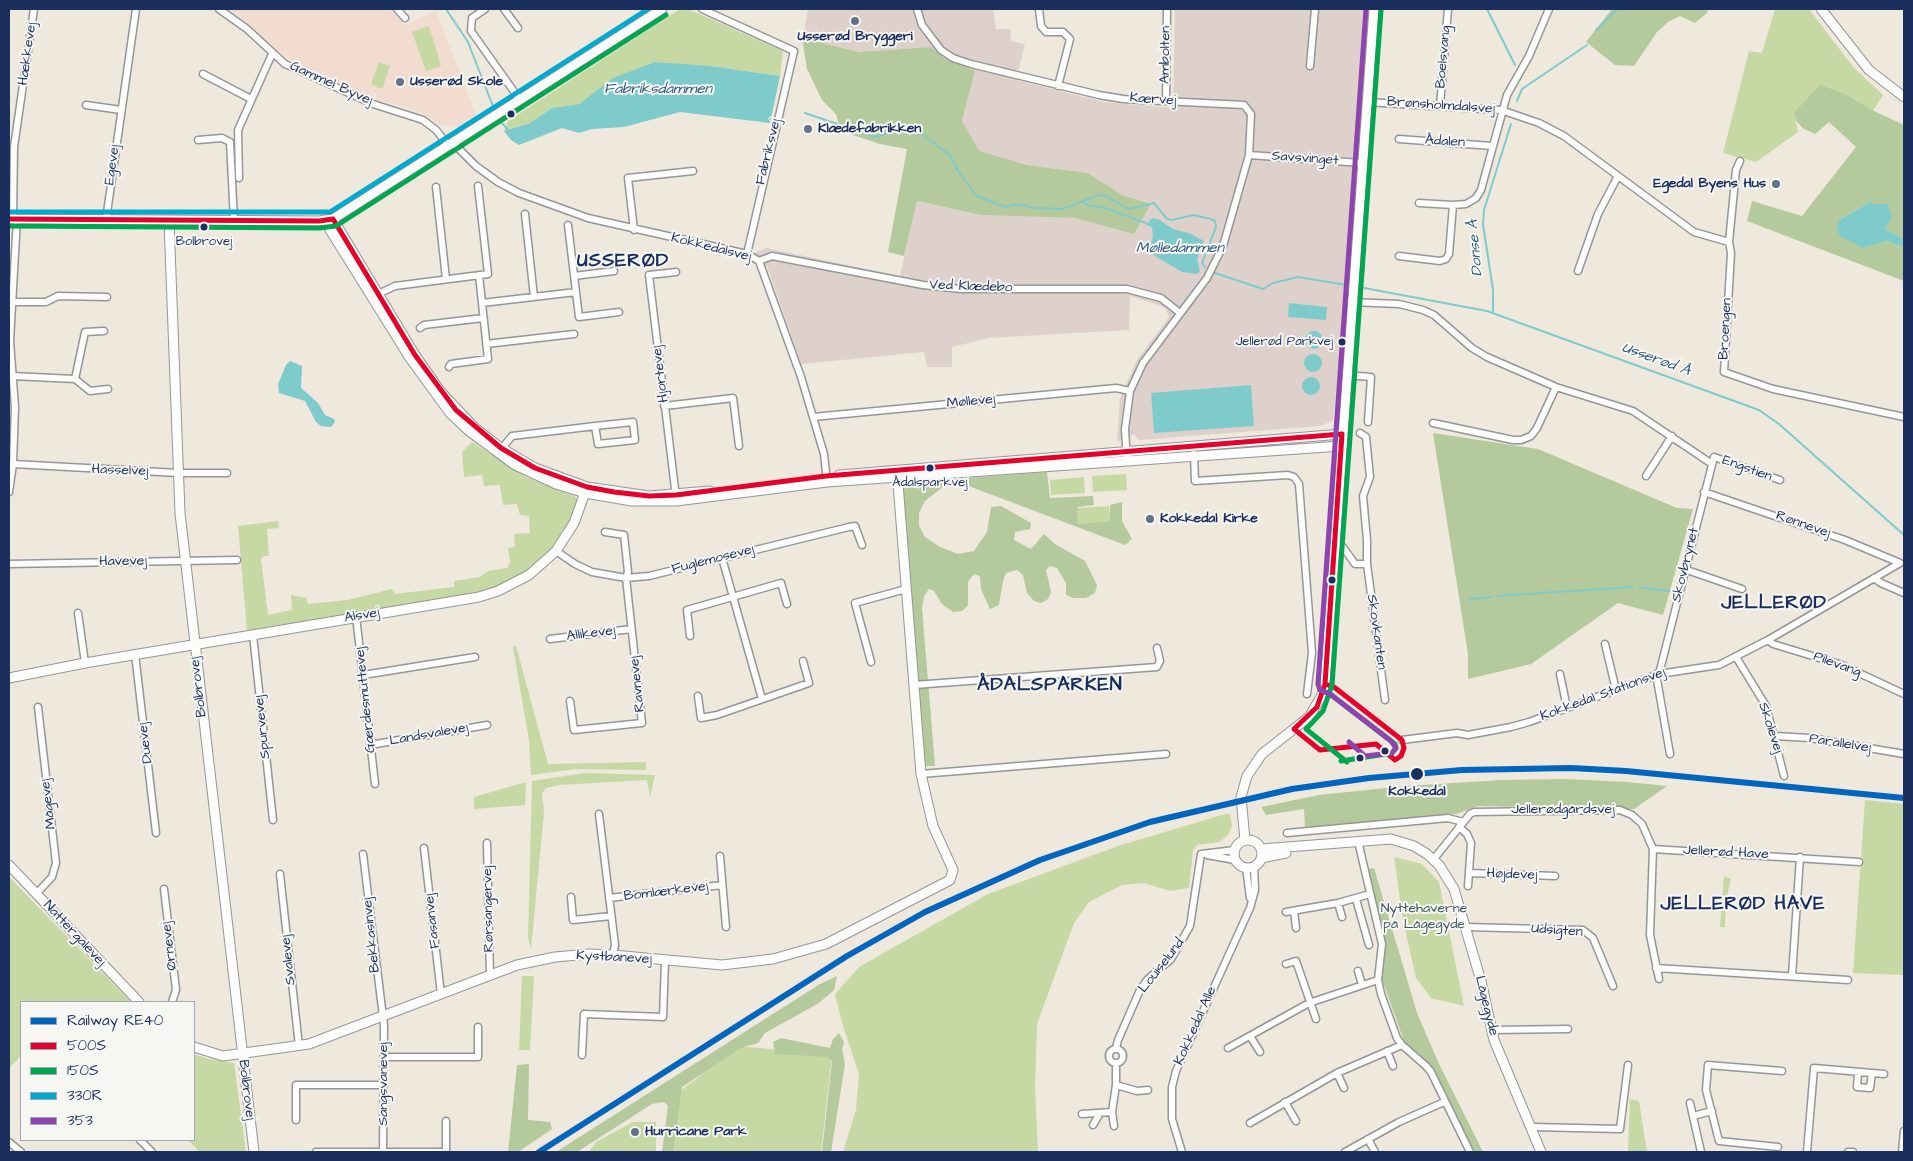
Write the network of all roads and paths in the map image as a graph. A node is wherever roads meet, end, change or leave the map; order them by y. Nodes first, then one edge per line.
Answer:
1 (34, 9) edge
2 (136, 9) edge
3 (219, 9) edge
4 (397, 9) edge
5 (485, 9) edge
6 (504, 9) edge
7 (662, 9) edge
8 (702, 9) edge
9 (917, 9) edge
10 (1039, 9) edge
11 (1167, 9) edge
12 (1315, 9) edge
13 (1374, 9) edge
14 (1448, 9) edge
15 (1549, 9) edge
16 (1821, 9) edge
17 (405, 18) dead end
18 (518, 28) dead end
19 (272, 54) junction
20 (1310, 66) dead end
21 (203, 74) dead end
22 (1058, 86) junction
23 (1904, 97) edge
24 (251, 99) junction
25 (520, 100) junction
26 (1166, 101) junction
27 (1366, 102) junction
28 (86, 105) dead end
29 (1440, 106) junction
30 (121, 110) junction
31 (1501, 110) junction
32 (1399, 138) dead end
33 (198, 140) dead end
34 (451, 145) junction
35 (1492, 146) junction
36 (1249, 155) junction
37 (1740, 162) dead end
38 (1361, 163) junction
39 (693, 172) dead end
40 (1618, 176) junction
41 (239, 178) dead end
42 (478, 186) dead end
43 (436, 187) dead end
44 (1419, 203) dead end
45 (1453, 205) junction
46 (525, 214) dead end
47 (13, 219) edge
48 (106, 220) junction
49 (234, 220) junction
50 (329, 220) junction
51 (169, 221) junction
52 (568, 225) dead end
53 (634, 230) junction
54 (1729, 242) junction
55 (746, 254) junction
56 (1399, 256) dead end
57 (760, 261) junction
58 (614, 271) dead end
59 (1578, 271) dead end
60 (676, 272) dead end
61 (479, 275) junction
62 (574, 276) junction
63 (446, 279) junction
64 (12, 292) edge
65 (576, 292) junction
66 (375, 296) junction
67 (106, 297) dead end
68 (534, 297) junction
69 (14, 302) junction
70 (1351, 302) junction
71 (482, 303) junction
72 (619, 312) dead end
73 (1180, 313) junction
74 (483, 318) junction
75 (420, 328) dead end
76 (104, 331) dead end
77 (574, 334) dead end
78 (486, 344) junction
79 (449, 367) dead end
80 (1346, 375) junction
81 (12, 376) junction
82 (74, 379) junction
83 (1556, 387) junction
84 (108, 389) dead end
85 (1130, 391) junction
86 (664, 406) junction
87 (812, 417) junction
88 (1904, 417) edge
89 (1368, 422) dead end
90 (1434, 423) dead end
91 (595, 426) junction
92 (1360, 432) dead end
93 (1342, 434) junction
94 (1672, 436) junction
95 (739, 446) dead end
96 (1341, 446) junction
97 (499, 451) junction
98 (1193, 451) junction
99 (1126, 457) junction
100 (1713, 460) junction
101 (13, 464) junction
102 (178, 473) junction
103 (227, 473) dead end
104 (897, 474) junction
105 (1646, 476) dead end
106 (826, 479) junction
107 (1780, 480) dead end
108 (586, 490) junction
109 (9, 492) edge
110 (1704, 492) junction
111 (676, 498) junction
112 (605, 532) dead end
113 (862, 544) dead end
114 (1334, 544) junction
115 (556, 551) junction
116 (722, 558) junction
117 (237, 560) dead end
118 (186, 562) junction
119 (1900, 563) joint
120 (9, 564) edge
121 (1367, 564) junction
122 (1684, 569) junction
123 (626, 578) junction
124 (1874, 578) junction
125 (1742, 589) dead end
126 (906, 590) junction
127 (1904, 593) edge
128 (732, 596) junction
129 (787, 604) dead end
130 (78, 613) dead end
131 (356, 616) junction
132 (631, 629) junction
133 (253, 635) junction
134 (690, 636) dead end
135 (550, 639) dead end
136 (1768, 640) junction
137 (194, 644) junction
138 (1605, 644) dead end
139 (1157, 648) dead end
140 (135, 654) junction
141 (475, 657) dead end
142 (1736, 657) junction
143 (803, 661) dead end
144 (85, 662) junction
145 (871, 662) dead end
146 (363, 674) junction
147 (1560, 674) dead end
148 (1657, 674) junction
149 (9, 678) edge
150 (914, 685) junction
151 (1616, 690) junction
152 (1307, 694) dead end
153 (1904, 694) edge
154 (698, 696) dead end
155 (762, 699) junction
156 (1385, 700) dead end
157 (570, 701) dead end
158 (38, 707) dead end
159 (1568, 708) junction
160 (488, 725) dead end
161 (1775, 736) junction
162 (1402, 740) dead end
163 (370, 745) junction
164 (1166, 754) dead end
165 (1670, 754) dead end
166 (1904, 754) edge
167 (921, 774) junction
168 (1784, 776) dead end
169 (375, 784) dead end
170 (599, 814) dead end
171 (273, 820) dead end
172 (1461, 825) junction
173 (156, 833) dead end
174 (1287, 833) dead end
175 (1245, 840) junction
176 (487, 843) dead end
177 (1359, 844) junction
178 (424, 848) dead end
179 (1653, 849) junction
180 (1235, 850) junction
181 (363, 854) dead end
182 (1203, 854) junction
183 (1261, 854) junction
184 (720, 856) dead end
185 (1430, 857) junction
186 (1800, 857) junction
187 (1236, 860) junction
188 (1859, 862) dead end
189 (9, 865) edge
190 (1250, 867) junction
191 (1469, 873) junction
192 (280, 874) dead end
193 (1555, 876) dead end
194 (722, 885) junction
195 (1468, 886) dead end
196 (164, 888) dead end
197 (36, 894) junction
198 (1370, 894) junction
199 (571, 898) dead end
200 (609, 898) junction
201 (1356, 898) junction
202 (1338, 903) junction
203 (1294, 911) junction
204 (1286, 912) dead end
205 (612, 916) junction
206 (1342, 917) dead end
207 (726, 927) dead end
208 (1465, 927) junction
209 (1296, 928) dead end
210 (1369, 945) dead end
211 (613, 955) junction
212 (665, 960) junction
213 (1286, 964) dead end
214 (1656, 968) junction
215 (1358, 971) dead end
216 (490, 975) junction
217 (1792, 976) junction
218 (1659, 979) dead end
219 (1378, 980) junction
220 (1848, 980) dead end
221 (1362, 985) junction
222 (1613, 986) dead end
223 (441, 994) junction
224 (138, 1001) edge
225 (172, 1001) edge
226 (1309, 1003) junction
227 (382, 1016) junction
228 (1316, 1019) dead end
229 (478, 1027) dead end
230 (1568, 1029) dead end
231 (1491, 1030) junction
232 (1250, 1036) junction
233 (1402, 1045) junction
234 (299, 1046) junction
235 (195, 1047) edge
236 (1116, 1048) junction
237 (1228, 1048) dead end
238 (1387, 1051) junction
239 (1260, 1052) dead end
240 (242, 1054) junction
241 (582, 1055) dead end
242 (384, 1057) junction
243 (1116, 1063) junction
244 (1628, 1065) dead end
245 (1392, 1066) dead end
246 (1782, 1071) dead end
247 (1858, 1072) junction
248 (1337, 1073) junction
249 (1872, 1073) junction
250 (1884, 1074) dead end
251 (384, 1085) junction
252 (1116, 1086) junction
253 (1344, 1088) dead end
254 (1148, 1090) dead end
255 (1285, 1102) junction
256 (1444, 1102) junction
257 (1690, 1103) dead end
258 (1712, 1111) junction
259 (1112, 1112) junction
260 (1100, 1113) junction
261 (1082, 1114) dead end
262 (1693, 1116) junction
263 (296, 1120) dead end
264 (446, 1121) dead end
265 (1296, 1121) dead end
266 (1250, 1123) dead end
267 (1093, 1125) dead end
268 (1114, 1126) dead end
269 (1532, 1128) junction
270 (1904, 1132) edge
271 (1368, 1139) junction
272 (141, 1141) edge
273 (9, 1142) edge
274 (1778, 1147) dead end
275 (21, 1152) edge
276 (152, 1152) edge
277 (254, 1152) edge
278 (316, 1152) edge
279 (383, 1152) edge
280 (1182, 1152) edge
281 (1345, 1152) edge
282 (1375, 1152) edge
283 (1470, 1152) edge
284 (1541, 1152) edge
285 (1701, 1152) edge
286 (1807, 1152) edge
287 (1848, 1152) edge
288 (1853, 1152) edge
289 (1902, 1152) edge

1 - 47 street, Hækkevej
2 - 30 street, Egevej
3 - 19 street, Gammel Byvej
4 - 17 street
5 - 25 street
6 - 18 street
7 - 25 street
8 - 55 street, Fabriksvej
9 - 22 street, Kærvej
10 - 22 street
11 - 26 street, Ambolten
12 - 20 street
13 - 27 street
14 - 29 street, Boelsvang
15 - 31 street
16 - 23 street
19 - 24 street
19 - 34 street, Gammel Byvej
21 - 24 street
22 - 26 street, Kærvej
24 - 41 street
25 - 34 street
26 - 36 street, Kærvej
27 - 29 street, Brønsholmdalsvej
27 - 38 street
28 - 30 street
29 - 31 street, Brønsholmdalsvej
30 - 48 street, Egevej
31 - 35 street
31 - 40 street, Brønsholmdalsvej
32 - 35 street, Ådalen
33 - 49 street
34 - 50 street
34 - 53 street, Kokkedalsvej
35 - 45 street
36 - 38 street, Savsvinget
36 - 73 street
37 - 54 street, Broengen
38 - 70 street
39 - 53 street
40 - 54 street, Brønsholmdalsvej
40 - 59 street
42 - 61 street
43 - 63 street
44 - 45 street
45 - 56 street
46 - 68 street
47 - 48 street
47 - 64 street, Hækkevej
48 - 51 street
49 - 50 street
49 - 51 street
50 - 66 street
51 - 102 street, Bolbrovej
52 - 62 street
53 - 55 street, Kokkedalsvej
54 - 88 street, Broengen
55 - 57 street, Kokkedalsvej
57 - 73 street, Ved Klædebo
57 - 87 street, Kokkedalsvej
58 - 62 street
60 - 86 street, Hjortevej
61 - 63 street
61 - 71 street
62 - 65 street
63 - 66 street
64 - 69 street, Hækkevej
65 - 68 street
65 - 72 street
66 - 97 street
67 - 69 street
68 - 71 street
69 - 81 street, Hækkevej
70 - 80 street
70 - 83 street
71 - 74 street
73 - 85 street
74 - 75 street
74 - 78 street
76 - 82 street
77 - 78 street
78 - 79 street
80 - 89 street
80 - 93 street
81 - 82 street
81 - 101 street, Hækkevej
82 - 84 street
83 - 90 street
83 - 94 street
85 - 87 street, Møllevej
85 - 99 street
86 - 95 street
86 - 111 street, Hjortevej
87 - 106 street, Kokkedalsvej
91 - 91 street
91 - 97 street
92 - 121 street, Skovkanten
93 - 96 street
93 - 98 street
94 - 100 street
94 - 105 street
96 - 98 street
96 - 114 street
97 - 108 street
98 - 99 street
98 - 152 street
99 - 104 street
100 - 107 street, Engstien
100 - 110 street, Skovbrynet
101 - 102 street, Hasselvej
101 - 109 street, Hækkevej
102 - 103 street, Hasselvej
102 - 118 street, Bolbrovej
104 - 106 street
104 - 126 street
106 - 111 street
108 - 111 street
108 - 115 street, Alsvej
110 - 119 street, Rønnevej
110 - 122 street, Skovbrynet
112 - 123 street, Ravnevej
113 - 116 street, Fuglemosevej
114 - 121 street
114 - 175 street
115 - 123 street, Fuglemosevej
115 - 131 street, Alsvej
116 - 123 street, Fuglemosevej
116 - 128 street
117 - 118 street, Havevej
118 - 120 street, Havevej
118 - 137 street, Bolbrovej
119 - 124 street, Kokkedal Stationsvej
121 - 156 street, Skovkanten
122 - 125 street
122 - 148 street, Skovbrynet
123 - 132 street, Ravnevej
124 - 127 street
124 - 136 street, Kokkedal Stationsvej
126 - 145 street
126 - 150 street
128 - 129 street
128 - 134 street
128 - 155 street
130 - 144 street
131 - 133 street, Alsvej
131 - 146 street, Gærdesmuttevej
132 - 135 street, Allikevej
132 - 157 street, Ravnevej
133 - 137 street, Alsvej
133 - 171 street, Spurvevej
136 - 142 street, Kokkedal Stationsvej
136 - 153 street, Pilevang
137 - 140 street, Alsvej
137 - 240 street, Bolbrovej
138 - 151 street
139 - 150 street
140 - 144 street, Alsvej
140 - 173 street, Duevej
141 - 146 street
142 - 148 street, Kokkedal Stationsvej
142 - 161 street, Skolevej
143 - 155 street
144 - 149 street, Alsvej
146 - 163 street, Gærdesmuttevej
147 - 159 street
148 - 151 street, Kokkedal Stationsvej
148 - 165 street
150 - 167 street
151 - 159 street, Kokkedal Stationsvej
154 - 155 street
158 - 197 street, Mågevej
159 - 162 street, Kokkedal Stationsvej
160 - 163 street, Landsvalevej
161 - 166 street, Parallelvej
161 - 168 street, Skolevej
163 - 169 street, Gærdesmuttevej
164 - 167 street
167 - 212 street, Kystbanevej
170 - 200 street
172 - 174 street
172 - 179 street, Jellerødgårdsvej
172 - 185 street, Jellerødgårdsvej
172 - 191 street
175 - 180 street
175 - 183 street
176 - 216 street, Rørsangervej
177 - 183 street, Lågegyde
177 - 185 street, Lågegyde
177 - 198 street
178 - 223 street, Fasanvej
179 - 186 street, Jellerød Have
179 - 214 street, Jellerødgårdsvej
180 - 182 street
180 - 187 street
181 - 227 street, Bekkasinvej
182 - 187 street
182 - 236 street, Louiselund
183 - 190 street
184 - 194 street, Bomlærkevej
185 - 208 street, Lågegyde
186 - 188 street, Jellerød Have
186 - 217 street
187 - 190 street
189 - 197 street, Nattergalevej
190 - 280 street, Kokkedal Alle
191 - 193 street, Højdevej
191 - 195 street
192 - 234 street, Svalevej
194 - 200 street, Bomlærkevej
194 - 207 street, Bomlærkevej
196 - 225 street, Ørnevej
197 - 224 street, Nattergalevej
198 - 201 street
198 - 219 street
199 - 205 street
200 - 205 street
201 - 202 street
201 - 210 street
202 - 203 street
202 - 206 street
203 - 204 street
203 - 209 street
205 - 211 street
208 - 222 street, Udsigten
208 - 231 street, Lågegyde
211 - 212 street, Kystbanevej
211 - 216 street, Kystbanevej
212 - 241 street
213 - 226 street
214 - 217 street
214 - 218 street, Jellerødgårdsvej
215 - 221 street
216 - 223 street, Kystbanevej
217 - 220 street
219 - 221 street
219 - 233 street
221 - 226 street
223 - 227 street, Kystbanevej
226 - 228 street
226 - 232 street
227 - 234 street, Kystbanevej
227 - 242 street, Sangsvanevej
229 - 242 street
230 - 231 street
231 - 269 street, Lågegyde
232 - 237 street
232 - 239 street
233 - 238 street
233 - 256 street
234 - 240 street, Kystbanevej
235 - 240 street
236 - 243 street
236 - 243 street
238 - 245 street
238 - 248 street
240 - 277 street, Bolbrovej
242 - 251 street, Sangsvanevej
243 - 252 street
244 - 269 street
246 - 258 street
247 - 249 street
247 - 249 street
247 - 286 street
248 - 253 street
248 - 255 street
249 - 250 street
251 - 263 street
251 - 279 street, Sangsvanevej
252 - 254 street
252 - 259 street
255 - 265 street
255 - 266 street
256 - 271 street
256 - 283 street
257 - 262 street
258 - 262 street
258 - 274 street
259 - 260 street
259 - 268 street
260 - 261 street
260 - 267 street
262 - 285 street
264 - 279 street
269 - 284 street, Lågegyde
270 - 289 street
271 - 281 street
271 - 282 street
272 - 276 street
273 - 275 street
278 - 279 street
287 - 288 street

